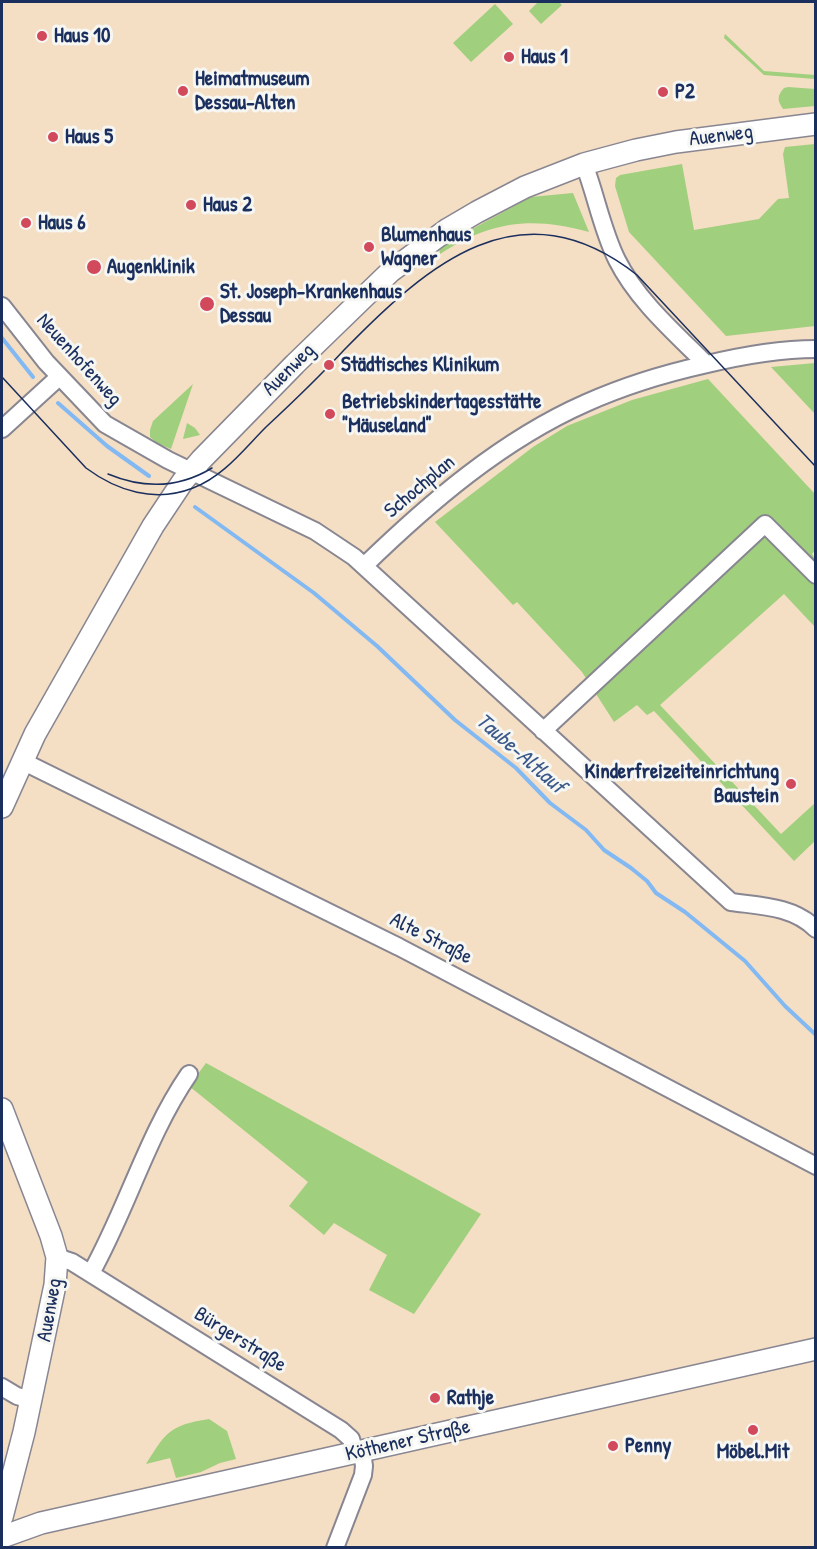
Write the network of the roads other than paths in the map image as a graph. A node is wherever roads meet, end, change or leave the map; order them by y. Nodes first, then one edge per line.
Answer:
1 (816, 124) edge
2 (584, 164) junction
3 (2, 306) edge
4 (816, 349) edge
5 (706, 364) junction
6 (59, 377) junction
7 (2, 429) edge
8 (191, 471) junction
9 (364, 566) junction
10 (816, 575) edge
11 (543, 731) junction
12 (22, 761) junction
13 (2, 807) edge
14 (816, 929) edge
15 (189, 1074) dead end
16 (2, 1109) edge
17 (816, 1166) edge
18 (57, 1257) junction
19 (91, 1274) junction
20 (816, 1349) edge
21 (2, 1387) edge
22 (31, 1400) junction
23 (358, 1452) junction
24 (2, 1517) edge
25 (2, 1537) edge
26 (335, 1548) edge

1 - 2 main road, Auenweg
2 - 5 street
2 - 8 main road, Auenweg
3 - 6 street, Neuenhofenweg
4 - 5 street, Schochplan
5 - 9 street, Schochplan
6 - 7 street
6 - 8 street, Neuenhofenweg
8 - 9 street
8 - 12 main road, Auenweg
9 - 11 street
10 - 11 street
11 - 14 street
12 - 13 main road, Auenweg
12 - 17 street, Alte Straße
15 - 19 street
16 - 18 main road, Auenweg
18 - 19 street, Bürgerstraße
18 - 22 main road, Auenweg
19 - 23 street, Bürgerstraße
20 - 23 main road, Köthener Straße
21 - 22 street
22 - 24 main road, Auenweg
23 - 25 main road, Köthener Straße
23 - 26 street

